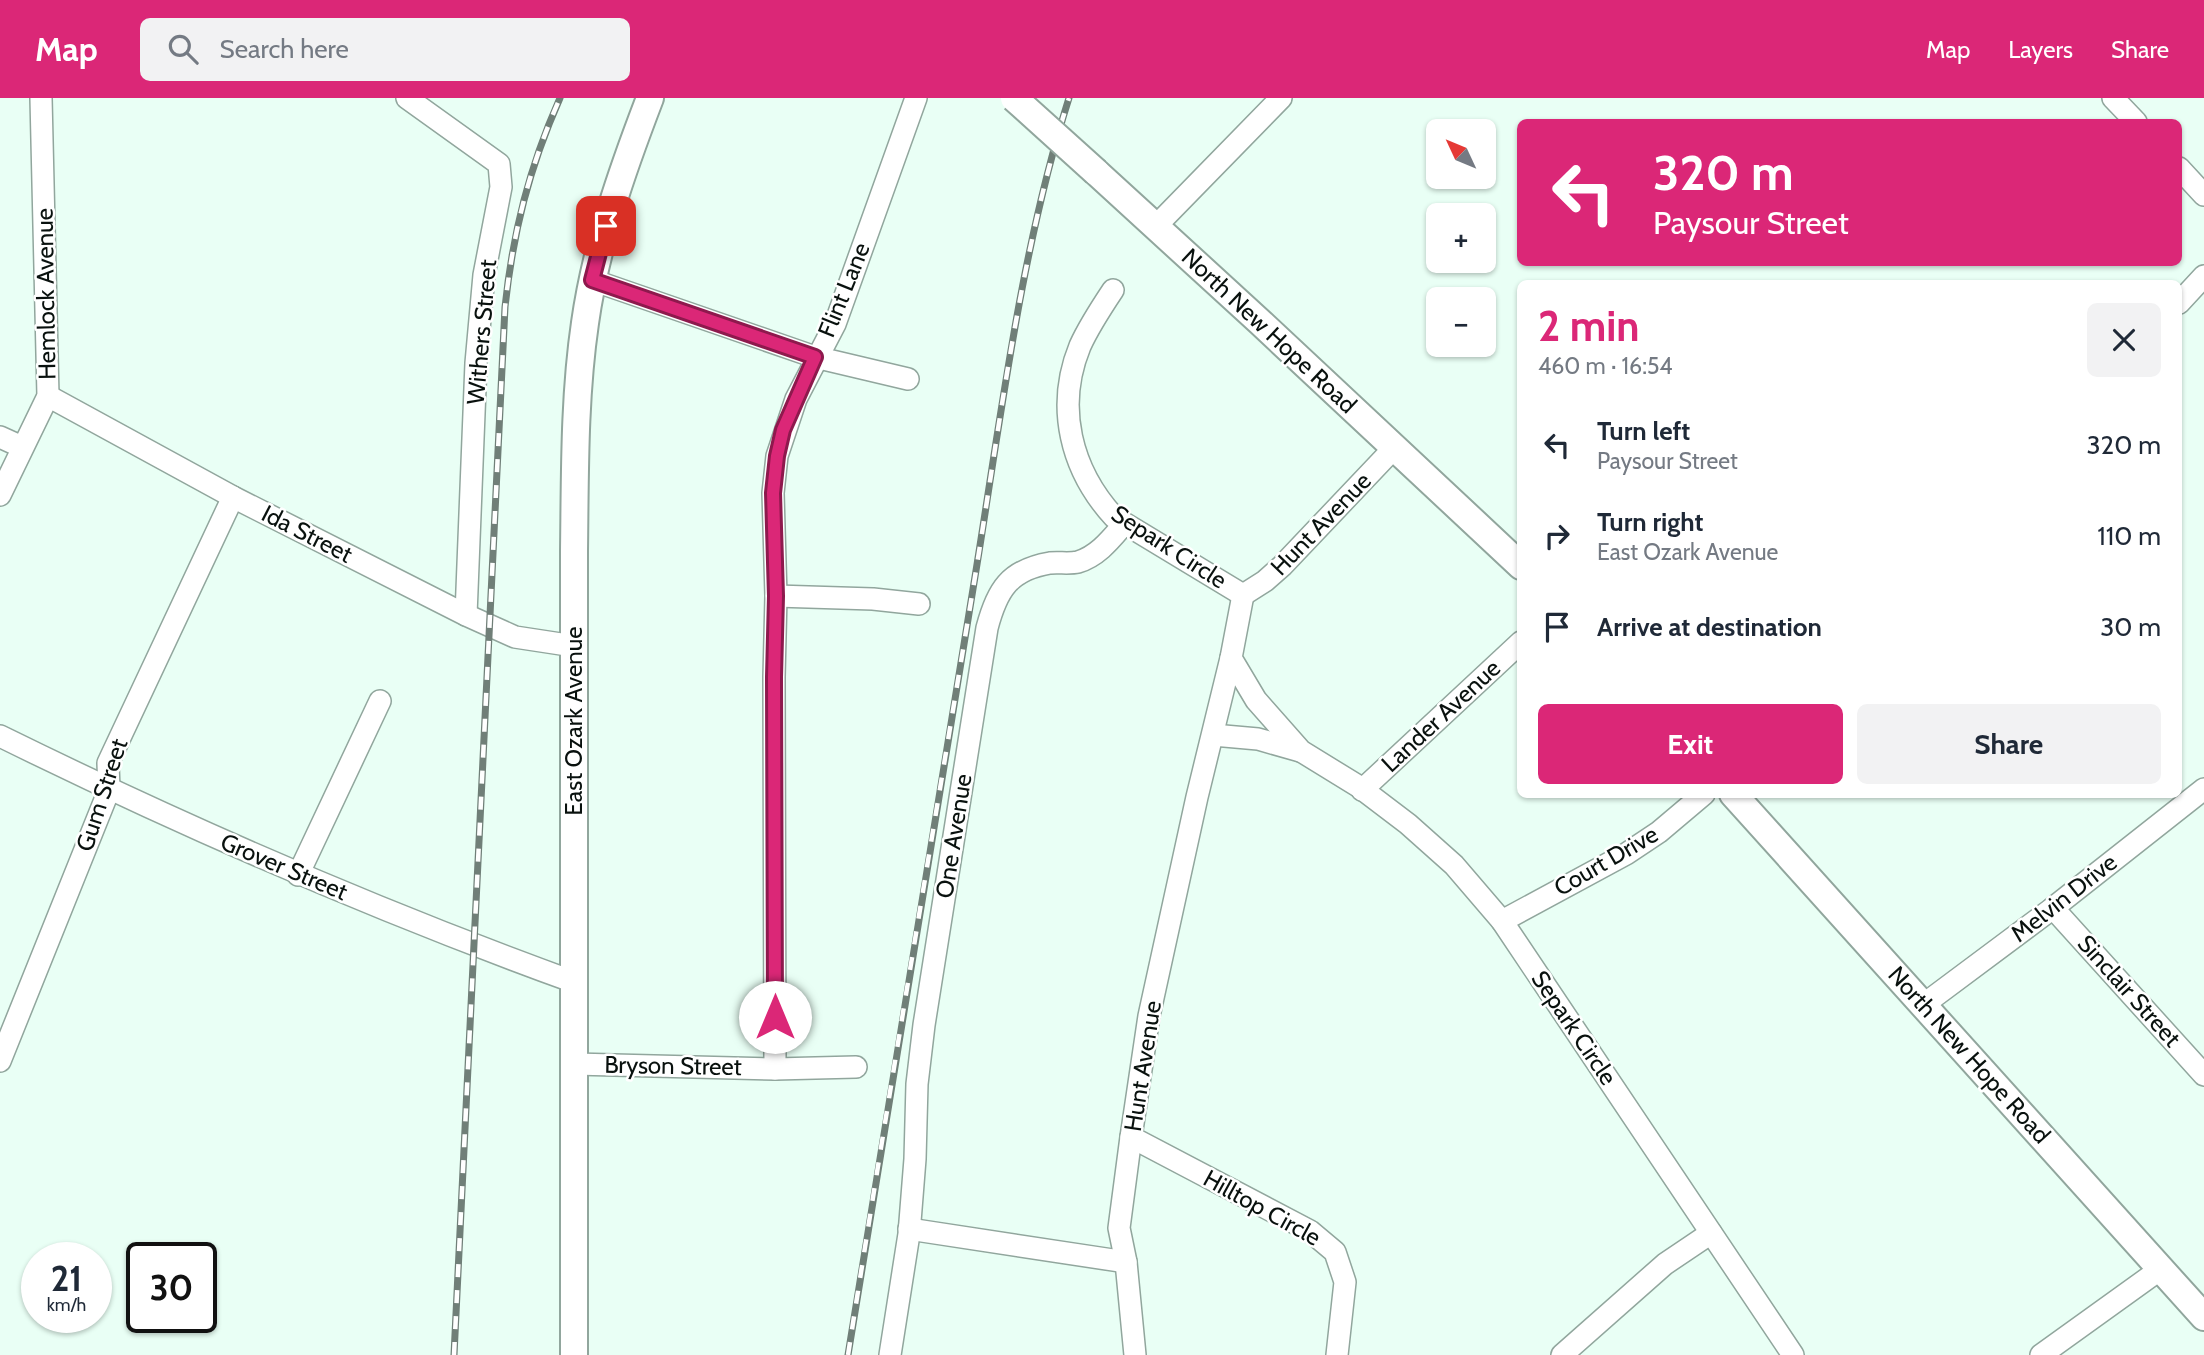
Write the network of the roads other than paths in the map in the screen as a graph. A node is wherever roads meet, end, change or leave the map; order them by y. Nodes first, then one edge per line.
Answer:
1 (41, 98) edge
2 (407, 98) edge
3 (650, 98) edge
4 (915, 98) edge
5 (1014, 98) edge
6 (1281, 98) edge
7 (2113, 98) edge
8 (2134, 119) edge
9 (2182, 171) edge
10 (2204, 195) edge
11 (1156, 226) junction
12 (2204, 276) edge
13 (592, 280) junction
14 (1113, 290) dead end
15 (2182, 300) edge
16 (815, 357) junction
17 (908, 379) dead end
18 (48, 397) junction
19 (0, 437) edge
20 (22, 447) junction
21 (1394, 448) junction
22 (0, 495) edge
23 (233, 497) junction
24 (1124, 524) junction
25 (1517, 561) edge
26 (1243, 595) junction
27 (776, 596) junction
28 (919, 604) dead end
29 (466, 615) junction
30 (574, 646) junction
31 (1517, 646) edge
32 (1231, 658) junction
33 (380, 701) dead end
34 (1213, 735) junction
35 (0, 736) edge
36 (1301, 751) junction
37 (2204, 789) edge
38 (109, 790) junction
39 (1362, 790) junction
40 (1699, 798) edge
41 (1736, 798) edge
42 (298, 874) junction
43 (2053, 908) junction
44 (1502, 921) junction
45 (574, 982) junction
46 (1923, 1005) junction
47 (0, 1061) edge
48 (574, 1064) junction
49 (856, 1067) dead end
50 (775, 1069) junction
51 (2204, 1075) edge
52 (1131, 1137) junction
53 (909, 1229) junction
54 (1711, 1233) junction
55 (1126, 1262) junction
56 (2162, 1268) junction
57 (2204, 1317) edge
58 (574, 1355) edge
59 (890, 1355) edge
60 (1135, 1355) edge
61 (1338, 1355) edge
62 (1562, 1355) edge
63 (1793, 1355) edge
64 (2041, 1355) edge

1 - 18 street, Hemlock Avenue
2 - 29 street, Withers Street
3 - 13 main road, East Ozark Avenue
4 - 16 street, Flint Lane
5 - 11 main road, North New Hope Road, bridge
6 - 11 street
7 - 8 street
9 - 10 street
11 - 21 main road, North New Hope Road
12 - 15 street
13 - 16 street
13 - 30 main road, East Ozark Avenue
14 - 24 street, Separk Circle
16 - 17 street
16 - 27 street, Flint Lane
18 - 20 street, Hemlock Avenue
18 - 23 street, Ida Street
19 - 20 street
20 - 22 street, Hemlock Avenue
21 - 25 main road, North New Hope Road
21 - 26 street, Hunt Avenue
23 - 29 street, Ida Street
23 - 38 street, Gum Street
24 - 26 street, Separk Circle
24 - 53 street, One Avenue
26 - 32 street, Separk Circle
27 - 28 street
27 - 50 street, Flint Lane
29 - 30 street, Ida Street
30 - 45 main road, East Ozark Avenue
31 - 39 street, Lander Avenue
32 - 34 street, Hunt Avenue
32 - 36 street, Separk Circle
33 - 42 street
34 - 36 street, Separk Circle
34 - 52 street, Hunt Avenue
35 - 38 street, Grover Street
36 - 39 street, Separk Circle
37 - 43 street, Melvin Drive
38 - 42 street, Grover Street
38 - 47 street, Gum Street
39 - 44 street, Separk Circle
40 - 44 street, Court Drive
41 - 46 main road, North New Hope Road
42 - 45 street, Grover Street
43 - 46 street, Melvin Drive
43 - 51 street, Sinclair Street
44 - 54 street, Separk Circle
45 - 48 main road, East Ozark Avenue
46 - 56 main road, North New Hope Road
48 - 50 street, Bryson Street
48 - 58 main road, East Ozark Avenue
49 - 50 street, Bryson Street
52 - 55 street, Hunt Avenue
52 - 61 street, Hilltop Circle
53 - 55 street
53 - 59 street, One Avenue
54 - 62 street
54 - 63 street, Separk Circle
55 - 60 street
56 - 57 main road, North New Hope Road
56 - 64 street

